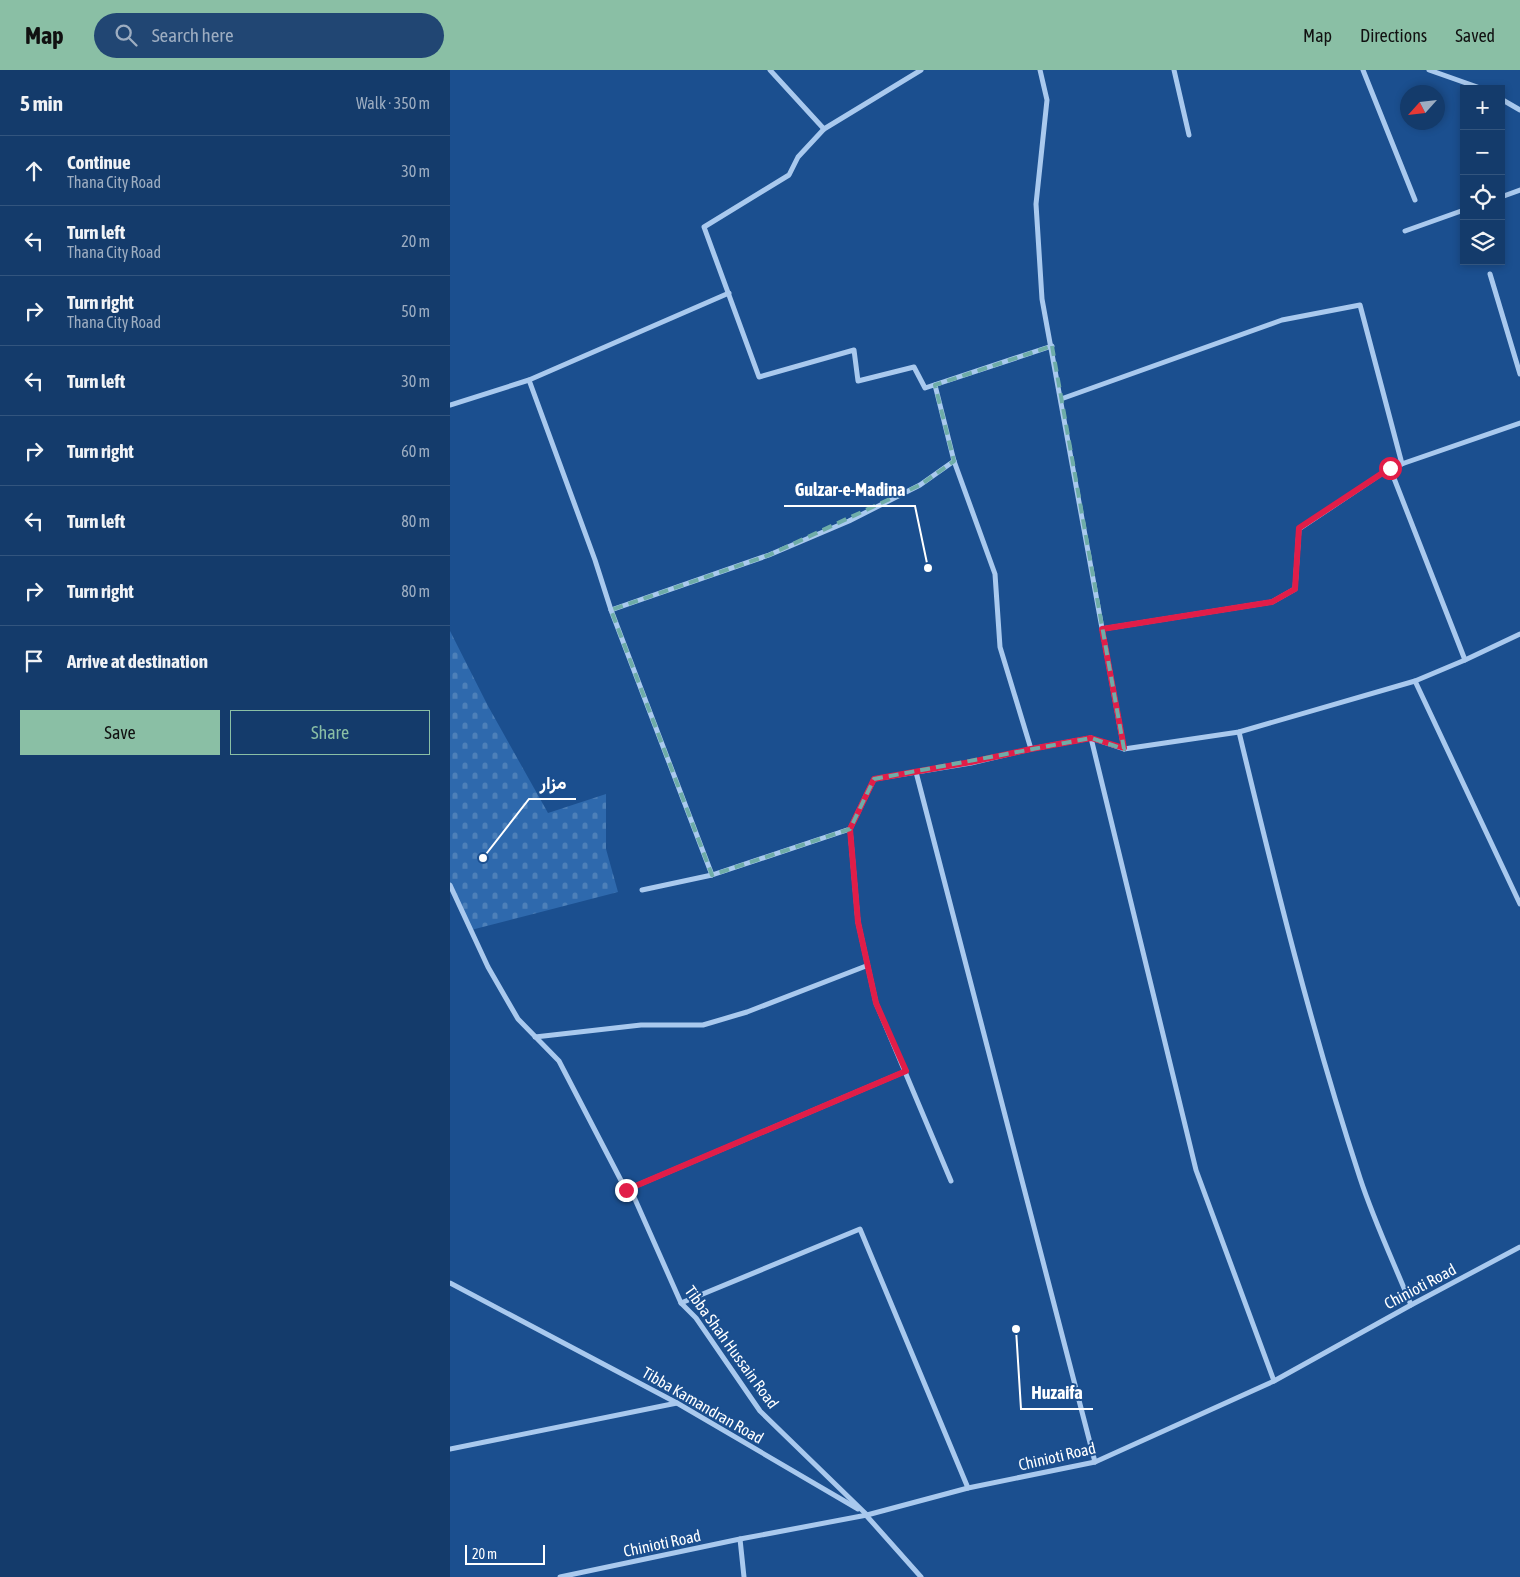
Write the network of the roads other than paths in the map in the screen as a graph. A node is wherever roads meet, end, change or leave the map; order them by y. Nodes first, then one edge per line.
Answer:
1 (770, 70) edge
2 (921, 70) edge
3 (1040, 70) edge
4 (1174, 70) edge
5 (1363, 70) edge
6 (1429, 70) edge
7 (1472, 85) edge
8 (1505, 101) edge
9 (1520, 110) edge
10 (824, 129) junction
11 (1188, 135) dead end
12 (1520, 190) edge
13 (1505, 196) edge
14 (1415, 200) dead end
15 (1460, 211) edge
16 (1405, 231) dead end
17 (1490, 274) dead end
18 (729, 293) junction
19 (1052, 346) junction
20 (1520, 374) edge
21 (529, 380) junction
22 (935, 385) junction
23 (1061, 399) junction
24 (450, 405) edge
25 (1520, 423) edge
26 (954, 461) junction
27 (1402, 464) junction
28 (1390, 468) junction
29 (611, 610) junction
30 (1102, 629) junction
31 (1520, 634) edge
32 (1465, 660) junction
33 (1415, 681) junction
34 (1239, 732) junction
35 (1091, 738) junction
36 (1124, 748) junction
37 (1031, 749) junction
38 (916, 772) junction
39 (850, 829) junction
40 (712, 875) junction
41 (450, 885) edge
42 (642, 890) dead end
43 (1520, 904) edge
44 (866, 966) junction
45 (536, 1037) junction
46 (906, 1071) junction
47 (951, 1181) dead end
48 (626, 1190) junction
49 (1520, 1248) edge
50 (450, 1283) edge
51 (681, 1303) junction
52 (1411, 1305) junction
53 (1274, 1381) junction
54 (678, 1403) junction
55 (450, 1448) edge
56 (1094, 1462) junction
57 (968, 1488) junction
58 (867, 1515) junction
59 (740, 1539) junction
60 (568, 1576) edge
61 (560, 1577) edge
62 (744, 1577) edge
63 (921, 1577) edge

1 - 10 street
2 - 10 street
3 - 19 street
4 - 11 street
5 - 14 street
6 - 7 street
8 - 9 street
10 - 18 street
12 - 13 street
15 - 16 street
17 - 20 street
18 - 21 street
18 - 22 street
19 - 22 street
19 - 23 street
21 - 24 street
21 - 29 street
22 - 26 street
23 - 27 street
23 - 30 street
25 - 27 street
26 - 29 street
26 - 37 street
27 - 28 street
28 - 30 street
28 - 32 street
29 - 40 street
30 - 36 street
31 - 32 street
32 - 33 street
33 - 34 street
33 - 43 street
34 - 36 street
34 - 52 street
35 - 36 street
35 - 37 street
35 - 53 street
37 - 38 street
38 - 39 street
38 - 56 street
39 - 40 street
39 - 44 street
40 - 42 street
41 - 45 street, Tibba Shah Hussain Road
44 - 45 street
44 - 46 street
45 - 48 street, Tibba Shah Hussain Road
46 - 47 street
46 - 48 street
48 - 51 street, Tibba Shah Hussain Road
49 - 52 street, Chinioti Road
50 - 54 street, Tibba Kamandran Road
51 - 57 street
51 - 58 street, Tibba Shah Hussain Road
52 - 53 street, Chinioti Road
53 - 56 street, Chinioti Road
54 - 55 street
54 - 58 street, Tibba Kamandran Road
56 - 57 street, Chinioti Road
57 - 58 street, Chinioti Road
58 - 59 street, Chinioti Road
58 - 63 street, Tibba Kamandran Road
59 - 60 street, Chinioti Road
59 - 62 street
60 - 61 street, Chinioti Road

